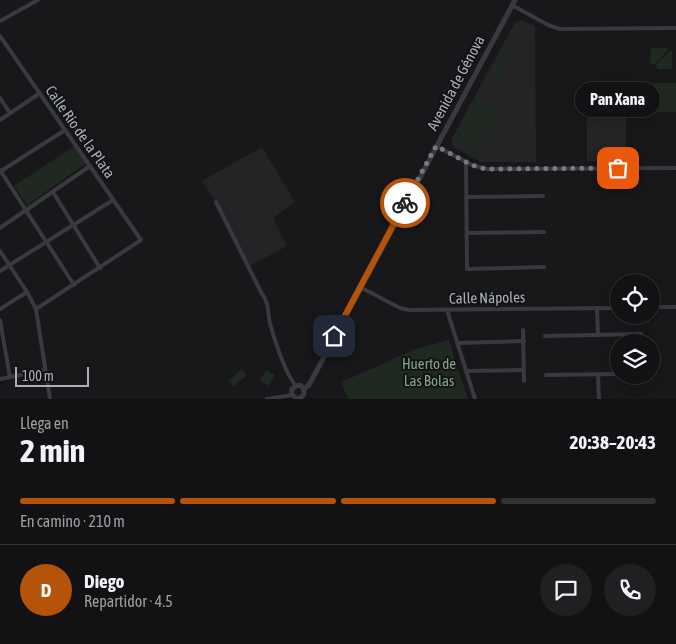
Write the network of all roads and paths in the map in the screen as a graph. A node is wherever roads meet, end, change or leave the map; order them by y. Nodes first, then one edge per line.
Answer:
1 (38, 0) edge
2 (514, 3) edge
3 (0, 21) edge
4 (676, 28) edge
5 (0, 36) edge
6 (40, 93) junction
7 (0, 98) edge
8 (10, 113) junction
9 (0, 120) edge
10 (65, 130) junction
11 (436, 146) junction
12 (466, 162) junction
13 (90, 166) junction
14 (676, 168) edge
15 (1, 170) edge
16 (53, 192) junction
17 (543, 196) dead end
18 (466, 197) junction
19 (114, 200) junction
20 (216, 202) dead end
21 (27, 210) junction
22 (74, 224) junction
23 (0, 228) edge
24 (544, 232) dead end
25 (466, 233) junction
26 (47, 241) junction
27 (0, 251) edge
28 (10, 265) junction
29 (100, 268) junction
30 (544, 268) dead end
31 (0, 272) edge
32 (74, 285) junction
33 (360, 286) junction
34 (27, 292) junction
35 (660, 307) edge
36 (676, 307) edge
37 (597, 308) junction
38 (610, 308) edge
39 (0, 309) edge
40 (36, 309) junction
41 (447, 310) junction
42 (0, 320) edge
43 (524, 330) dead end
44 (598, 335) junction
45 (610, 335) edge
46 (545, 336) dead end
47 (457, 342) junction
48 (524, 342) junction
49 (45, 370) junction
50 (524, 370) junction
51 (466, 371) junction
52 (610, 374) edge
53 (598, 375) junction
54 (546, 376) dead end
55 (10, 377) junction
56 (0, 380) edge
57 (524, 380) dead end
58 (296, 386) junction
59 (304, 389) junction
60 (292, 395) junction
61 (50, 399) edge
62 (267, 399) edge
63 (300, 399) edge
64 (475, 399) edge
65 (599, 399) edge

1 - 3 street
2 - 4 street
2 - 11 street, Avenida de Génova
5 - 6 street, Calle Río de la Plata
6 - 8 street
6 - 10 street, Calle Río de la Plata
7 - 8 street
8 - 9 street
10 - 13 street, Calle Río de la Plata
10 - 15 street
11 - 12 street
11 - 33 street, Avenida de Génova
12 - 14 street
12 - 18 street
13 - 16 street
13 - 19 street, Calle Río de la Plata
15 - 21 street
16 - 21 street
16 - 22 street
17 - 18 street
18 - 25 street
19 - 22 street
19 - 29 street, Calle Río de la Plata
20 - 58 street
21 - 23 street
21 - 26 street
22 - 26 street
22 - 29 street
24 - 25 street
25 - 30 street
26 - 28 street
26 - 32 street
27 - 28 street
28 - 31 street
28 - 34 street
29 - 32 street
32 - 40 street
33 - 41 street, Calle Nápoles
33 - 59 street, Avenida de Génova
34 - 39 street
34 - 40 street
35 - 36 street
37 - 38 street, Calle Nápoles
37 - 41 street, Calle Nápoles
37 - 44 street
40 - 49 street
41 - 47 street
42 - 55 street
43 - 48 street
44 - 45 street
44 - 46 street
47 - 48 street
47 - 51 street
48 - 50 street
49 - 55 street
49 - 61 street
50 - 51 street
50 - 57 street
51 - 64 street
52 - 53 street
53 - 54 street
53 - 65 street
55 - 56 street
58 - 59 street
58 - 60 street
59 - 63 street
60 - 62 street
60 - 63 street

